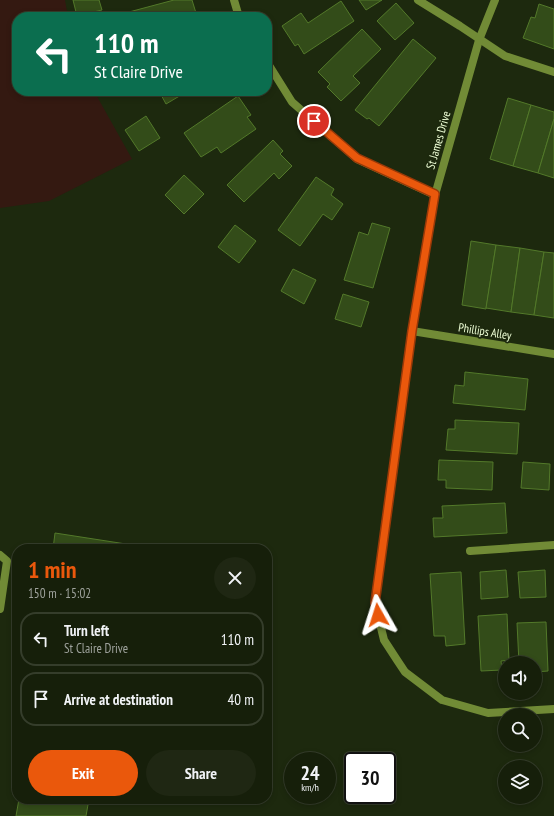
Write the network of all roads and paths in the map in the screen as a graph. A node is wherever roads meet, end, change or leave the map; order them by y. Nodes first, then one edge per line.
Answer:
1 (234, 0) edge
2 (418, 0) edge
3 (494, 0) edge
4 (238, 12) edge
5 (479, 40) junction
6 (272, 70) edge
7 (554, 72) edge
8 (435, 194) junction
9 (412, 331) junction
10 (554, 354) edge
11 (554, 545) edge
12 (470, 551) dead end
13 (0, 555) edge
14 (0, 609) edge
15 (554, 709) edge

1 - 4 street
2 - 5 street
3 - 5 street, St James Drive
5 - 7 street
5 - 8 street, St James Drive
6 - 8 street
8 - 9 street, St James Drive
9 - 10 street, Phillips Alley
9 - 15 street, St James Drive
11 - 12 street
13 - 14 street

